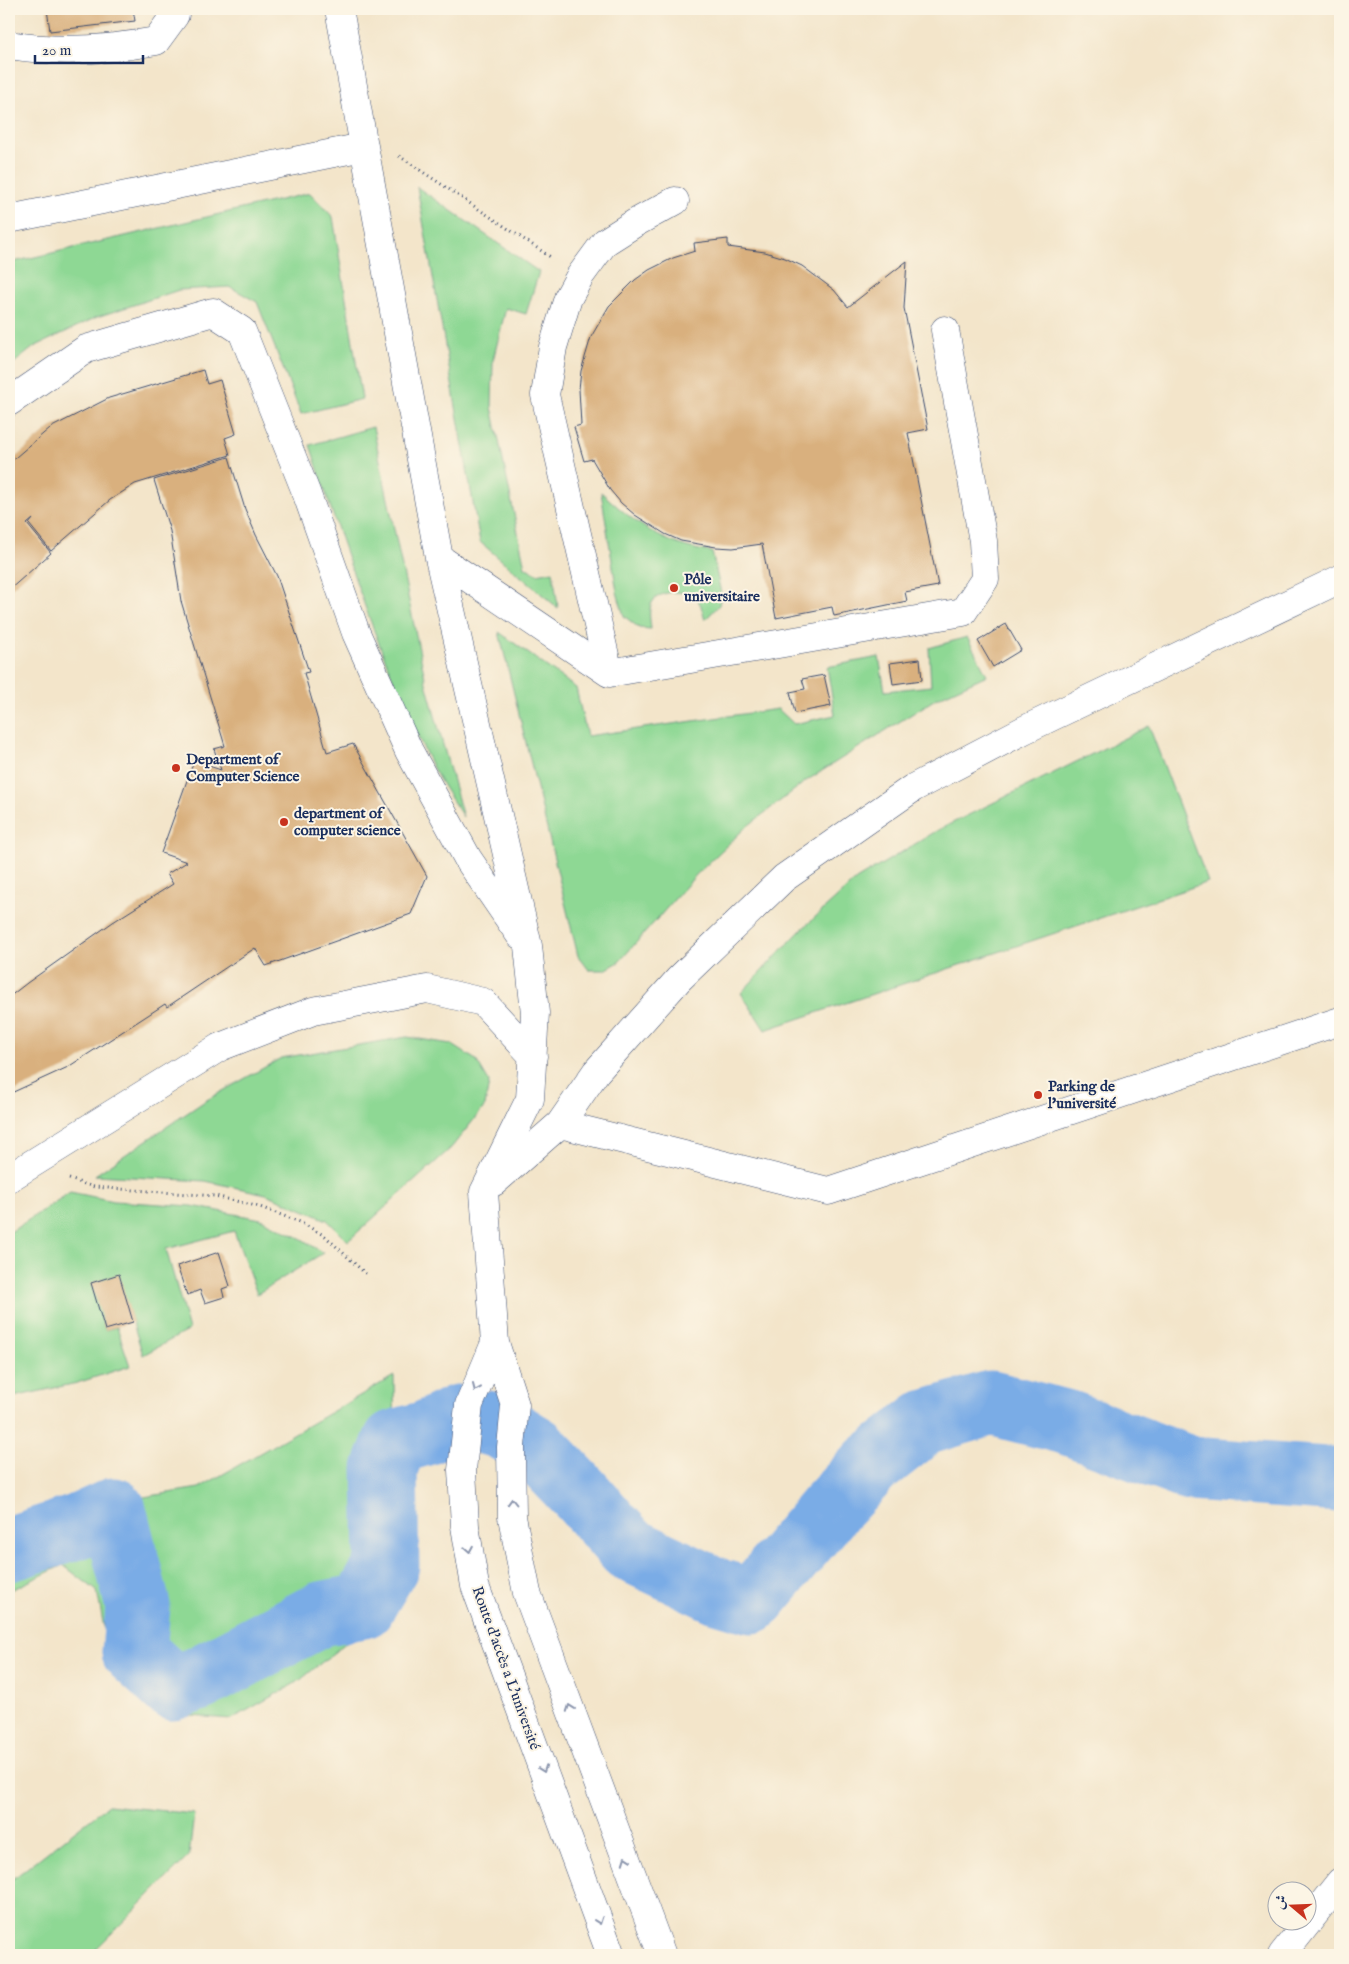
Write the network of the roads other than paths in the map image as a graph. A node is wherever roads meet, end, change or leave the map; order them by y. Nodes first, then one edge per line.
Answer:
1 (175, 9) edge
2 (339, 9) edge
3 (9, 45) edge
4 (362, 139) junction
5 (675, 200) dead end
6 (9, 218) edge
7 (945, 330) dead end
8 (9, 402) edge
9 (439, 558) junction
10 (1340, 579) edge
11 (609, 673) junction
12 (528, 946) junction
13 (1340, 1021) edge
14 (533, 1056) junction
15 (560, 1124) junction
16 (18, 1172) edge
17 (484, 1192) junction
18 (495, 1344) junction
19 (1340, 1882) edge
20 (612, 1955) edge
21 (662, 1955) edge
22 (1282, 1955) edge

1 - 3 main road
2 - 4 main road
4 - 6 main road
4 - 9 main road
5 - 11 main road
7 - 11 main road
8 - 12 main road
9 - 11 main road
9 - 12 main road
10 - 15 main road
12 - 14 main road
13 - 15 main road
14 - 16 main road
14 - 17 main road
15 - 17 main road
17 - 18 main road, Route d'accès a L'université
18 -> 20 main road, Route d'accès a L'université
21 -> 18 main road, Route d'accès a L'université
19 - 22 main road

